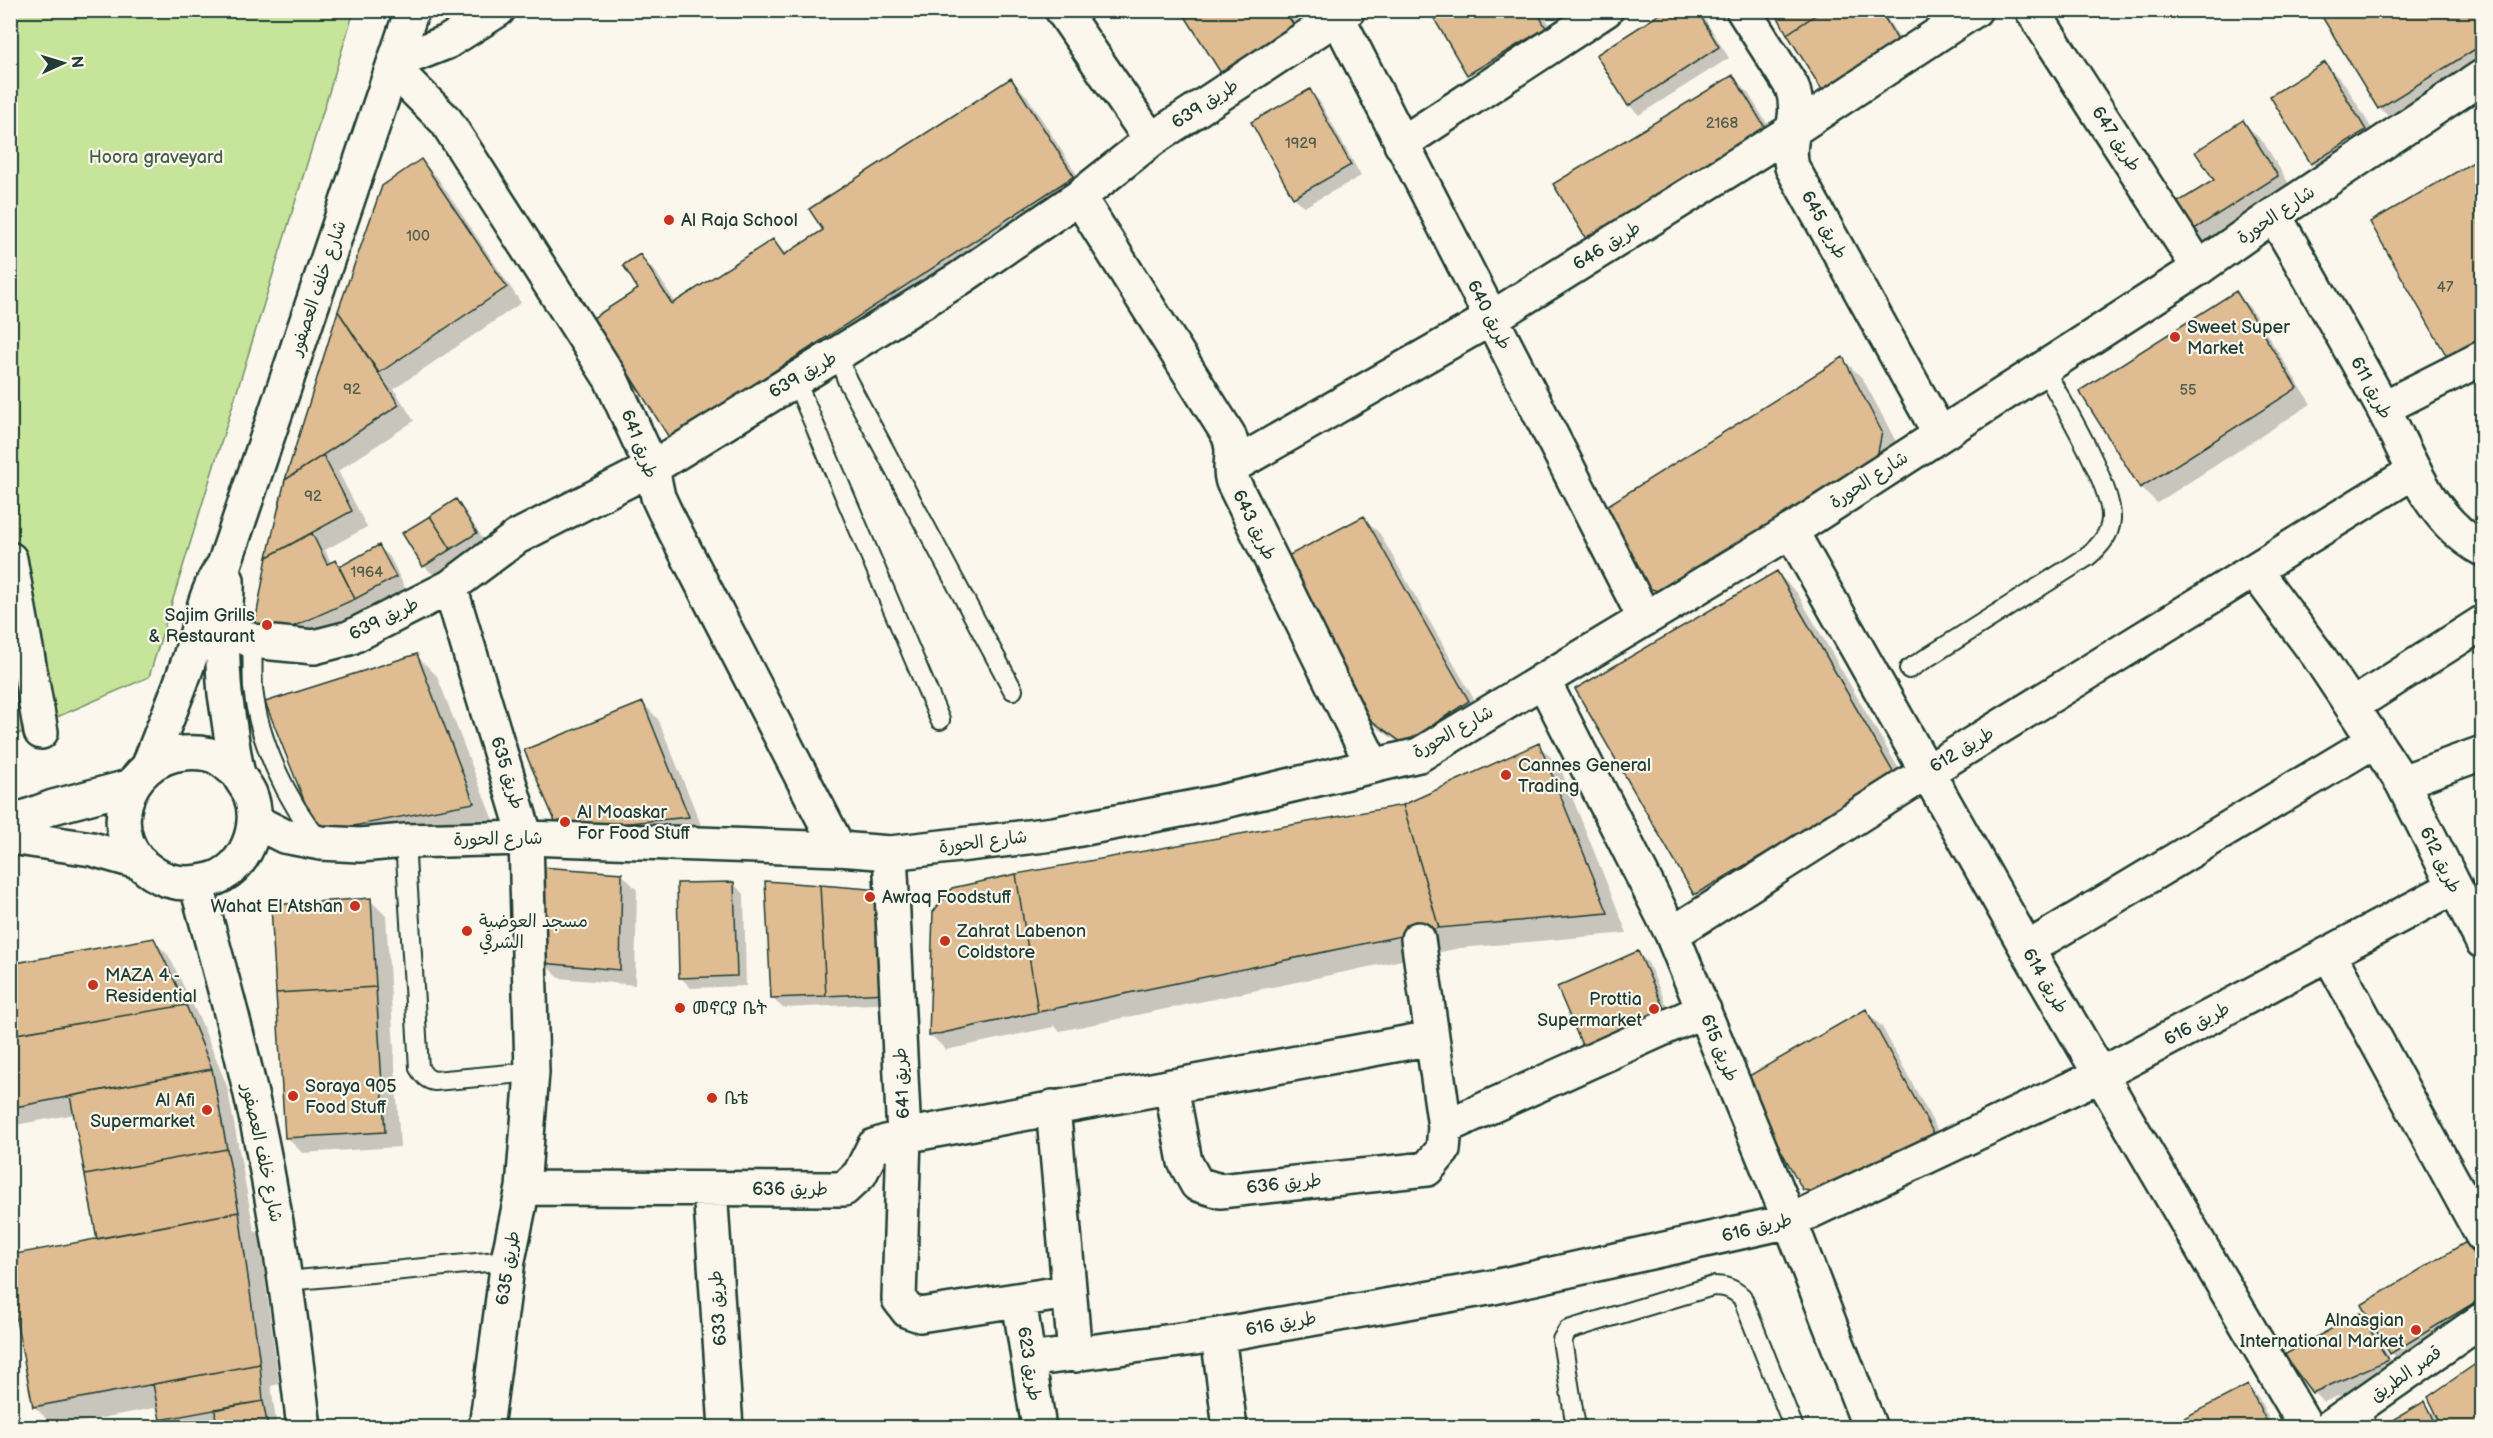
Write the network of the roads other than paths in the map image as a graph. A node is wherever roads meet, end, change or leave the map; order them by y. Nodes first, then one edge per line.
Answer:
1 (412, 10) edge
2 (498, 10) edge
3 (1062, 10) edge
4 (1606, 10) edge
5 (1743, 10) edge
6 (1975, 10) edge
7 (2032, 10) edge
8 (1340, 13) edge
9 (394, 65) junction
10 (2482, 77) edge
11 (1793, 130) junction
12 (1151, 140) junction
13 (1401, 144) junction
14 (1079, 197) junction
15 (2274, 215) junction
16 (2199, 268) junction
17 (1490, 319) junction
18 (838, 355) junction
19 (2482, 358) edge
20 (2043, 368) junction
21 (795, 379) junction
22 (2383, 408) junction
23 (1940, 434) junction
24 (652, 468) junction
25 (1231, 468) junction
26 (2413, 472) junction
27 (1791, 531) junction
28 (2482, 549) edge
29 (10, 559) edge
30 (224, 565) junction
31 (2255, 571) junction
32 (450, 587) junction
33 (1645, 619) junction
34 (2482, 622) edge
35 (223, 626) junction
36 (252, 641) junction
37 (1909, 669) dead end
38 (1543, 680) junction
39 (1013, 690) dead end
40 (2352, 706) junction
41 (940, 720) dead end
42 (41, 732) dead end
43 (2374, 741) junction
44 (2482, 753) edge
45 (1373, 766) junction
46 (1927, 772) junction
47 (238, 773) junction
48 (140, 775) junction
49 (2402, 782) junction
50 (254, 821) junction
51 (10, 823) edge
52 (10, 837) edge
53 (526, 838) junction
54 (405, 841) junction
55 (321, 843) junction
56 (839, 849) junction
57 (891, 853) junction
58 (141, 863) junction
59 (196, 883) junction
60 (2454, 887) junction
61 (1672, 934) junction
62 (1418, 939) dead end
63 (2482, 941) edge
64 (2027, 949) junction
65 (2329, 954) junction
66 (1704, 1010) junction
67 (1432, 1038) junction
68 (532, 1072) junction
69 (2100, 1076) junction
70 (1171, 1086) junction
71 (1053, 1107) junction
72 (1445, 1127) junction
73 (904, 1136) junction
74 (523, 1188) junction
75 (710, 1189) junction
76 (1790, 1221) junction
77 (2482, 1235) edge
78 (508, 1260) junction
79 (286, 1281) junction
80 (1068, 1292) junction
81 (1019, 1300) junction
82 (2482, 1320) edge
83 (1218, 1335) junction
84 (1075, 1355) junction
85 (1028, 1360) junction
86 (2363, 1418) edge
87 (304, 1428) edge
88 (486, 1428) edge
89 (726, 1428) edge
90 (1039, 1428) edge
91 (1230, 1428) edge
92 (1576, 1428) edge
93 (1794, 1428) edge
94 (1870, 1428) edge
95 (2307, 1428) edge
96 (2328, 1428) edge

1 - 9 street, شارع خلف العصفور
2 - 9 street
3 - 12 street
4 - 13 street
5 - 11 street, طريق 645
6 - 11 street, طريق 646
7 - 16 street, طريق 647
8 - 12 street, طريق 639
8 - 13 street, طريق 640
9 - 24 street, طريق 641
9 - 30 street, شارع خلف العصفور
10 - 15 street, شارع الحورة
11 - 17 street, طريق 646
11 - 23 street, طريق 645
12 - 14 street, طريق 639
13 - 17 street, طريق 640
14 - 18 street, طريق 639
14 - 25 street, طريق 643
15 - 16 street, شارع الحورة
15 - 22 street, طريق 611
16 - 20 street, شارع الحورة
17 - 25 street, طريق 646
17 - 33 street, طريق 640
18 - 21 street, طريق 639
18 - 39 lane
19 - 22 street
20 - 23 street, شارع الحورة
20 - 37 lane
21 - 24 street, طريق 639
21 - 41 lane
22 - 26 street, طريق 611
23 - 27 street, شارع الحورة
24 - 32 street, طريق 639
24 - 56 street, طريق 641
25 - 45 street, طريق 643
26 - 28 street, طريق 611
26 - 31 street, طريق 612
27 - 33 street, شارع الحورة
27 - 46 street, طريق 614
29 - 42 street
30 - 35 street, شارع خلف العصفور
30 - 48 street, شارع خلف العصفور
31 - 40 street, طريق 612
31 - 46 street, طريق 612
32 - 36 street, طريق 639
32 - 53 street, طريق 635
33 - 38 street, شارع الحورة
34 - 40 street
35 - 36 street, طريق 639
35 - 47 street, شارع خلف العصفور
36 - 55 lane
38 - 45 street, شارع الحورة
38 - 61 street, طريق 615
40 - 43 street, طريق 612
43 - 49 street, طريق 612
43 - 64 street
44 - 49 street
45 - 57 street, شارع الحورة
46 - 61 street, طريق 612
46 - 64 street, طريق 614
47 - 48 street
47 - 50 street
48 - 51 street
48 - 58 street
49 - 60 street, طريق 612
50 - 55 street, شارع الحورة
50 - 59 street
52 - 58 street
53 - 54 street, شارع الحورة
53 - 56 street, شارع الحورة
53 - 68 street, طريق 635
54 - 55 street, شارع الحورة
54 - 68 lane
56 - 57 street, شارع الحورة
57 - 73 street, طريق 641
58 - 59 street
59 - 79 street, شارع خلف العصفور
60 - 63 street, طريق 612
60 - 65 street, طريق 616
61 - 66 street, طريق 615
62 - 67 street, طريق 636
64 - 69 street, طريق 614
65 - 69 street, طريق 616
65 - 77 street
66 - 72 street
66 - 76 street, طريق 615
67 - 70 street, طريق 636
67 - 72 street, طريق 636
68 - 74 street, طريق 635
69 - 76 street, طريق 616
69 - 95 street, طريق 614
70 - 71 street, طريق 636
70 - 72 street, طريق 636
71 - 73 street, طريق 636
71 - 80 street
73 - 75 street, طريق 636
73 - 81 street, طريق 641
74 - 75 street, طريق 636
74 - 78 street, طريق 635
75 - 89 street, طريق 633
76 - 83 street, طريق 616
76 - 94 street, طريق 615
78 - 79 lane
78 - 88 street, طريق 635
79 - 87 street, شارع خلف العصفور
80 - 81 street
80 - 84 street
81 - 85 street, طريق 623
82 - 86 street, قصر الطريق
83 - 84 street, طريق 616
83 - 91 street
84 - 85 street, طريق 616
85 - 90 street, طريق 623
86 - 96 street, قصر الطريق
92 - 93 lane

